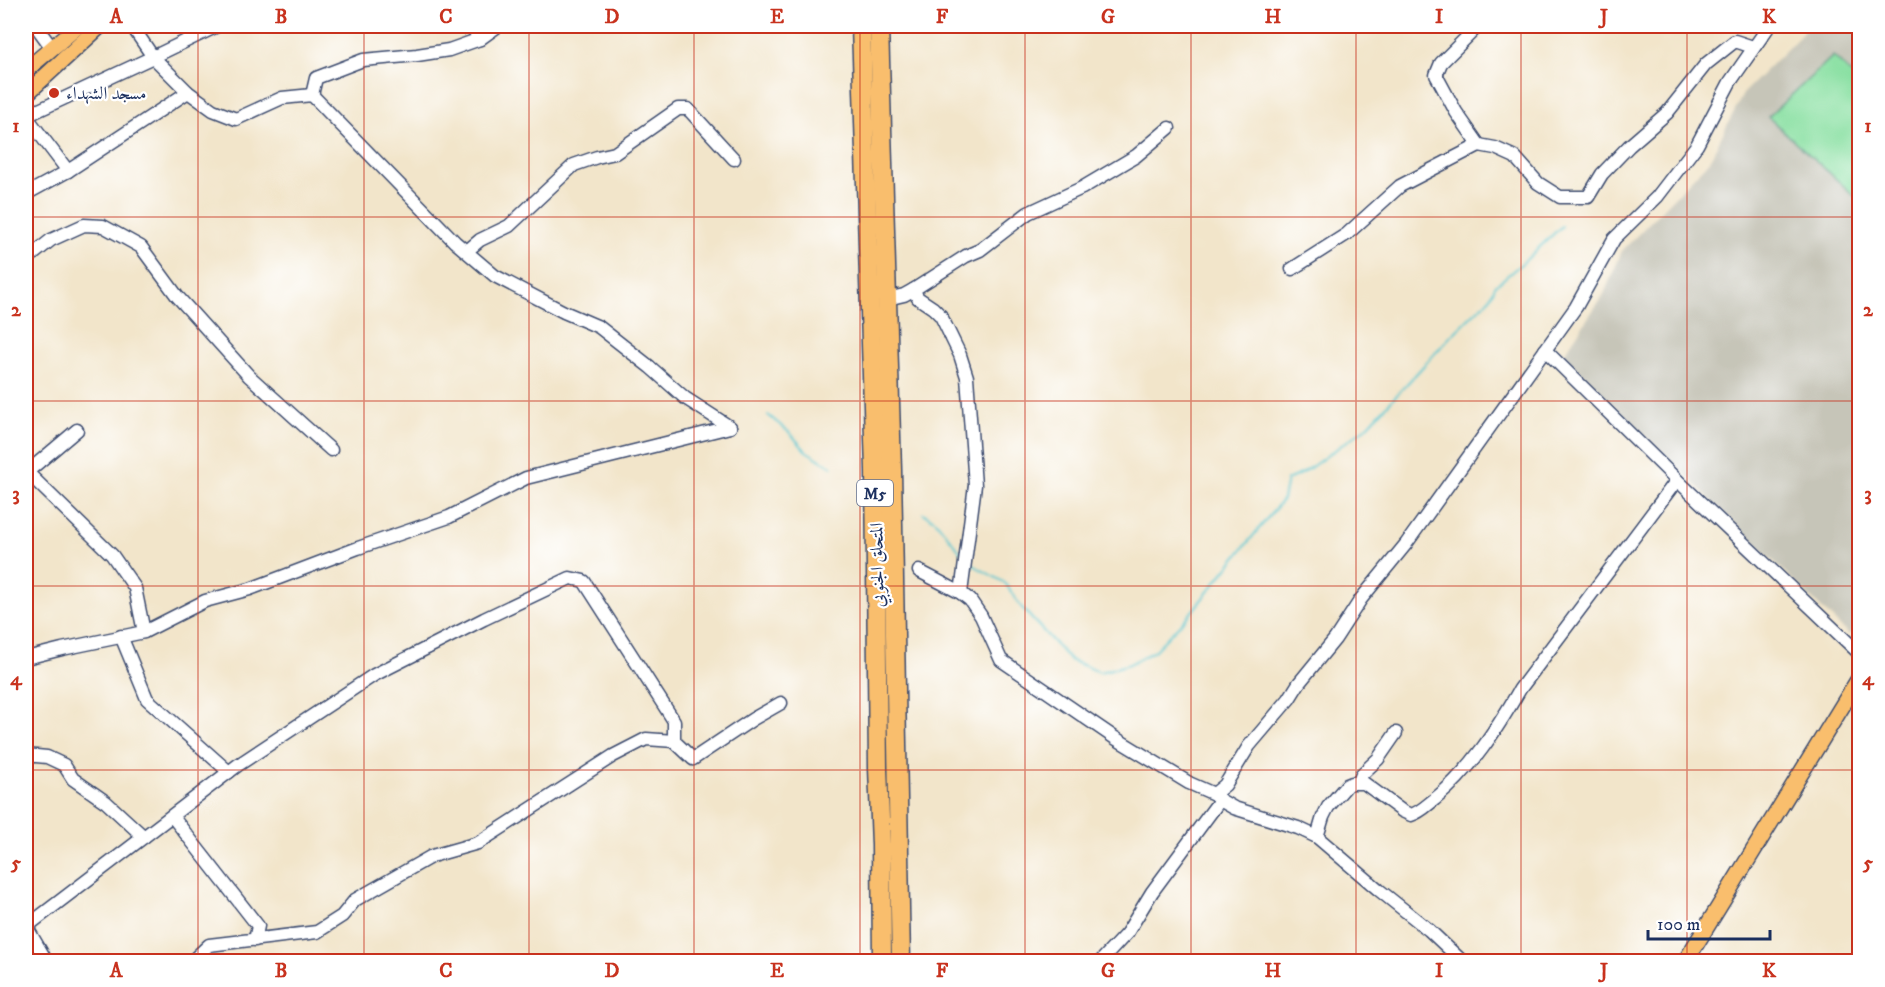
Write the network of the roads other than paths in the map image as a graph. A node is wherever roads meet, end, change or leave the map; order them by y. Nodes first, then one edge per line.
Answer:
1 (36, 26) edge
2 (78, 26) edge
3 (100, 26) edge
4 (132, 26) edge
5 (217, 26) edge
6 (471, 26) edge
7 (498, 26) edge
8 (861, 26) edge
9 (879, 26) edge
10 (1478, 26) edge
11 (1769, 26) edge
12 (480, 39) junction
13 (1753, 47) junction
14 (52, 48) junction
15 (153, 57) junction
16 (26, 70) edge
17 (188, 93) junction
18 (26, 94) edge
19 (312, 95) junction
20 (26, 116) edge
21 (1169, 128) dead end
22 (1479, 144) junction
23 (734, 159) dead end
24 (68, 171) junction
25 (26, 194) edge
26 (466, 251) junction
27 (26, 260) edge
28 (1293, 269) dead end
29 (913, 290) junction
30 (887, 299) junction
31 (1545, 350) junction
32 (77, 430) dead end
33 (332, 450) dead end
34 (26, 472) edge
35 (1677, 480) junction
36 (919, 571) dead end
37 (961, 593) junction
38 (144, 632) junction
39 (121, 636) junction
40 (1860, 654) edge
41 (27, 655) edge
42 (1860, 677) edge
43 (781, 703) dead end
44 (1396, 733) dead end
45 (674, 741) junction
46 (26, 754) edge
47 (229, 772) junction
48 (1359, 782) junction
49 (1217, 797) junction
50 (172, 816) junction
51 (144, 837) junction
52 (1317, 837) junction
53 (26, 927) edge
54 (255, 940) junction
55 (47, 962) edge
56 (191, 962) edge
57 (882, 962) edge
58 (901, 962) edge
59 (1100, 962) edge
60 (1463, 962) edge
61 (1685, 962) edge

1 - 14 street
2 - 14 main road
3 - 18 main road
4 - 15 street
5 - 15 street
6 - 12 street
7 - 12 street
8 - 57 highway, المتحلق الجنوبي / M5
9 - 30 highway, المتحلق الجنوبي / M5
10 - 22 street
11 - 13 street
12 - 19 street
13 - 22 street
13 - 31 street
14 - 16 main road
15 - 17 street
15 - 20 street
17 - 19 street
17 - 24 street
19 - 26 street
20 - 24 street
21 - 29 street
22 - 28 street
23 - 26 street
24 - 25 street
26 - 38 street
27 - 33 street
29 - 30 street
29 - 37 street
30 - 58 highway, المتحلق الجنوبي / M5
31 - 35 street
31 - 49 street
32 - 34 street
34 - 38 street
35 - 40 street
35 - 48 street
36 - 37 street
37 - 49 street
38 - 39 street
39 - 41 street
39 - 47 street
42 - 61 main road
43 - 45 street
44 - 48 street
45 - 47 street
45 - 54 street
46 - 51 street
47 - 50 street
48 - 52 street
49 - 52 street
49 - 59 street
50 - 51 street
50 - 54 street
51 - 53 street
52 - 60 street
53 - 55 street
54 - 56 street

